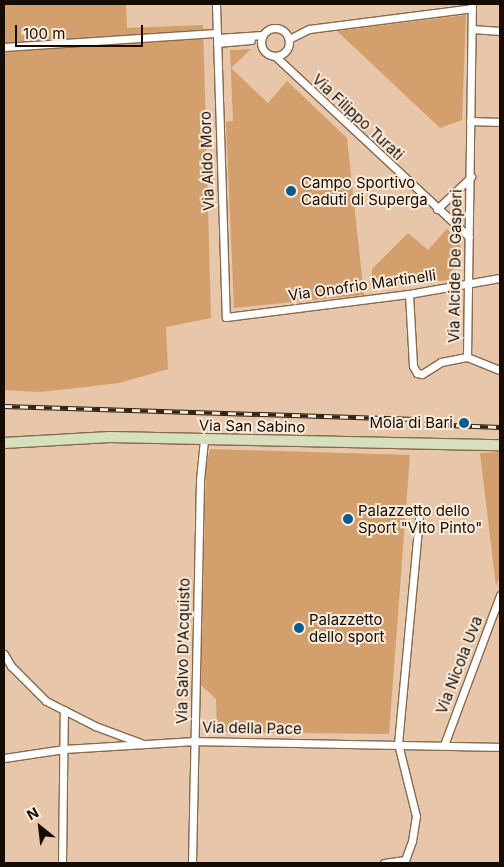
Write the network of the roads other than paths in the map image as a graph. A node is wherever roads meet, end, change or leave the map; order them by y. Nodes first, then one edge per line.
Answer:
1 (216, 4) edge
2 (472, 6) edge
3 (472, 29) junction
4 (500, 30) edge
5 (263, 37) junction
6 (217, 38) junction
7 (289, 39) junction
8 (4, 47) edge
9 (275, 56) junction
10 (470, 122) junction
11 (500, 122) edge
12 (471, 177) junction
13 (437, 209) junction
14 (469, 237) junction
15 (500, 278) edge
16 (469, 284) junction
17 (410, 294) junction
18 (226, 316) joint
19 (467, 356) junction
20 (500, 370) edge
21 (204, 440) junction
22 (4, 443) edge
23 (500, 445) edge
24 (419, 519) dead end
25 (500, 594) edge
26 (4, 654) edge
27 (64, 710) junction
28 (196, 741) junction
29 (398, 744) junction
30 (145, 745) junction
31 (444, 746) junction
32 (500, 747) edge
33 (64, 749) junction
34 (4, 758) edge
35 (404, 862) edge
36 (62, 863) edge
37 (192, 863) edge
38 (384, 863) edge

1 - 6 street, Via Aldo Moro
2 - 3 street, Via Alcide De Gasperi
2 - 7 street
3 - 4 street
3 - 10 street, Via Alcide De Gasperi
5 - 6 street
5 - 7 street
5 - 9 street
6 - 8 street
6 - 18 street, Via Aldo Moro
7 - 9 street
9 - 13 street, Via Filippo Turati
10 - 11 street
10 - 12 street, Via Alcide De Gasperi
12 - 13 street, Via Alcide De Gasperi
12 - 14 street, Via Alcide De Gasperi
13 - 14 street, Via Filippo Turati
14 - 16 street, Via Alcide De Gasperi
15 - 16 street, Via Onofrio Martinelli
16 - 17 street, Via Onofrio Martinelli
16 - 19 street, Via Alcide De Gasperi
17 - 18 street, Via Onofrio Martinelli
17 - 19 street
19 - 20 street
21 - 22 street, Via San Sabino
21 - 23 street, Via San Sabino
21 - 28 street, Via Salvo D'Acquisto
24 - 29 street
25 - 31 street, Via Nicola Uva
26 - 27 street
27 - 30 street
27 - 33 street
28 - 29 street, Via della Pace
28 - 30 street, Via della Pace
28 - 37 street, Via Salvo D'Acquisto
29 - 31 street, Via della Pace
29 - 35 street
30 - 33 street, Via della Pace
31 - 32 street, Via della Pace
33 - 34 street, Via della Pace
33 - 36 street
35 - 38 street

